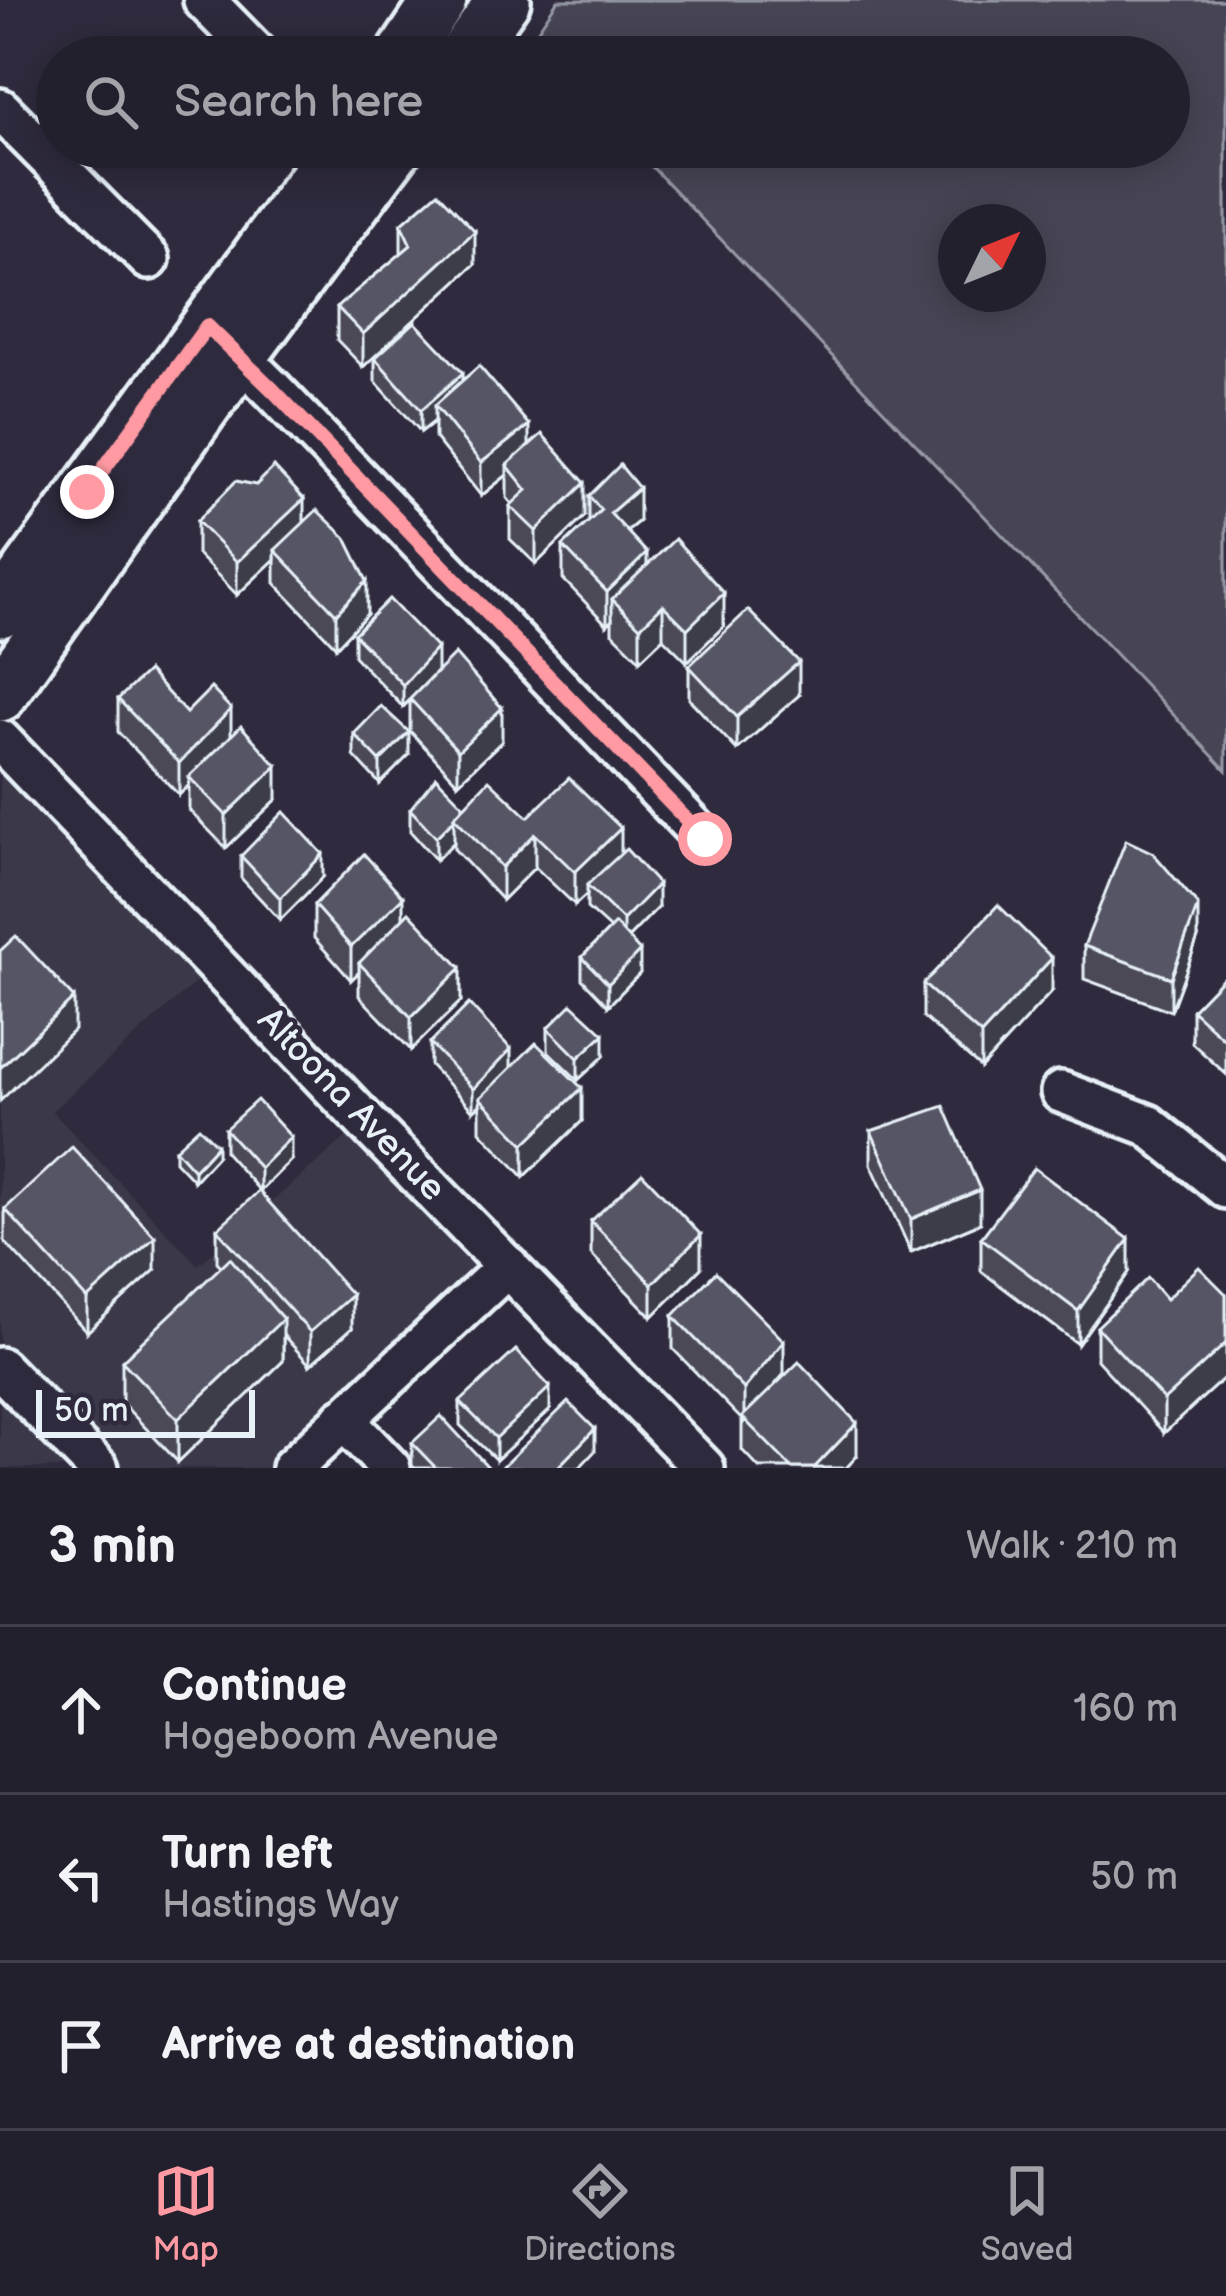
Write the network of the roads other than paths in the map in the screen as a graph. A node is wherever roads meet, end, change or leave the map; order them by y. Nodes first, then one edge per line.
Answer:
1 (204, 0) edge
2 (440, 0) edge
3 (504, 0) edge
4 (239, 36) edge
5 (416, 36) edge
6 (478, 36) edge
7 (0, 109) edge
8 (36, 145) edge
9 (59, 168) edge
10 (326, 168) edge
11 (376, 168) edge
12 (149, 259) dead end
13 (223, 341) junction
14 (0, 611) edge
15 (0, 695) edge
16 (0, 740) edge
17 (705, 839) dead end
18 (1061, 1092) dead end
19 (1226, 1188) edge
20 (508, 1266) junction
21 (0, 1368) edge
22 (343, 1419) junction
23 (98, 1468) edge
24 (292, 1468) edge
25 (390, 1468) edge
26 (704, 1468) edge

1 - 4 street
2 - 5 main road
3 - 6 main road
7 - 8 street
9 - 12 street
10 - 13 main road
11 - 13 main road
13 - 14 main road
13 - 15 main road
13 - 17 street
16 - 20 street, Altoona Avenue
18 - 19 street
20 - 22 street
20 - 26 street, Altoona Avenue
21 - 23 street
22 - 24 street
22 - 25 street

